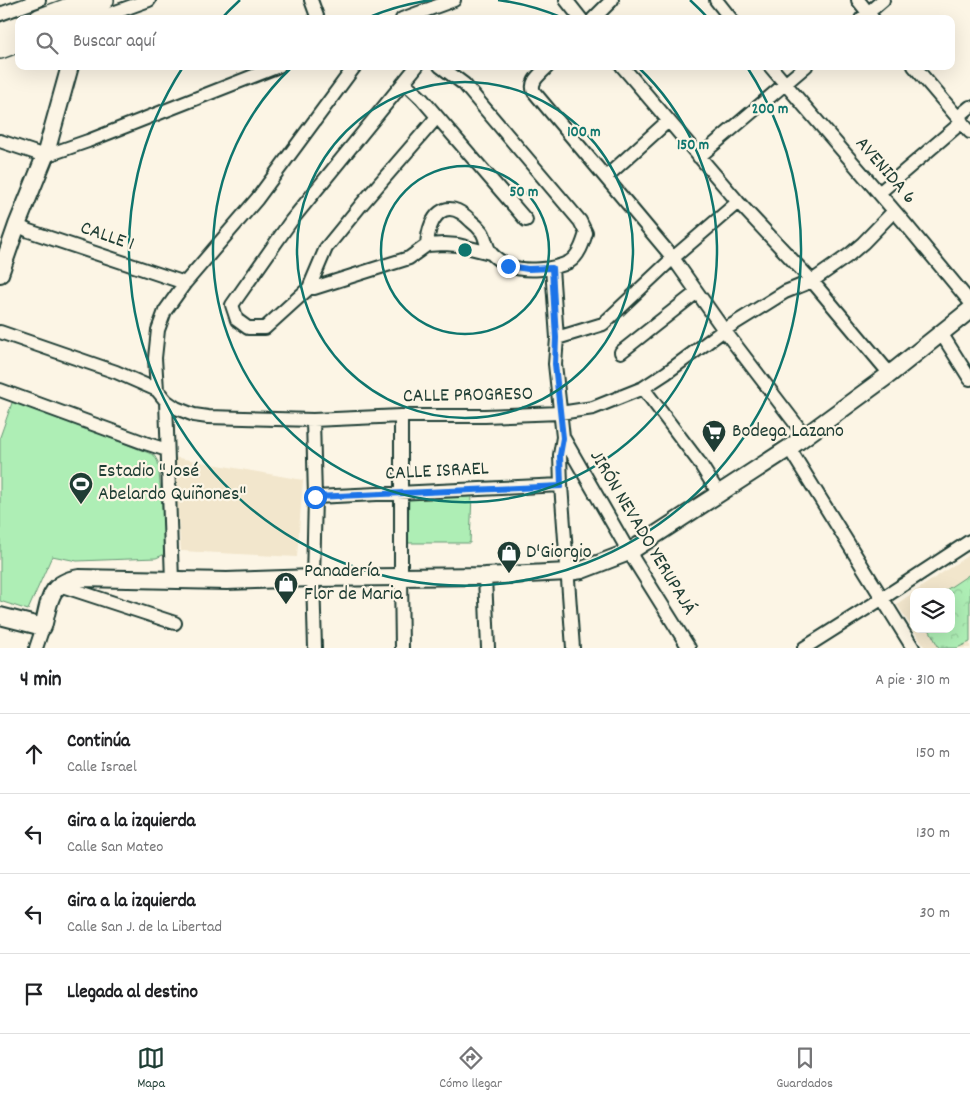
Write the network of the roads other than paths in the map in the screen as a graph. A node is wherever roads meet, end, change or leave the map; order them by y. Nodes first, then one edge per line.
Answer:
1 (39, 0) edge
2 (104, 0) edge
3 (148, 0) edge
4 (311, 0) edge
5 (454, 0) edge
6 (566, 0) edge
7 (612, 0) edge
8 (716, 0) edge
9 (858, 0) edge
10 (883, 0) edge
11 (75, 9) edge
12 (0, 14) edge
13 (53, 15) edge
14 (105, 15) edge
15 (317, 15) edge
16 (413, 15) edge
17 (578, 15) edge
18 (597, 15) edge
19 (728, 15) edge
20 (866, 15) edge
21 (869, 15) edge
22 (15, 27) edge
23 (0, 33) edge
24 (15, 43) edge
25 (0, 49) edge
26 (69, 70) edge
27 (269, 70) edge
28 (352, 70) edge
29 (414, 70) edge
30 (445, 70) edge
31 (544, 70) edge
32 (625, 70) edge
33 (773, 70) edge
34 (801, 70) edge
35 (917, 70) edge
36 (404, 82) junction
37 (785, 84) junction
38 (970, 107) edge
39 (437, 117) junction
40 (668, 121) junction
41 (963, 124) edge
42 (0, 141) edge
43 (44, 156) junction
44 (699, 157) junction
45 (606, 177) junction
46 (878, 193) junction
47 (738, 202) junction
48 (894, 211) junction
49 (526, 220) dead end
50 (17, 225) junction
51 (427, 245) junction
52 (490, 253) junction
53 (673, 258) junction
54 (552, 268) junction
55 (0, 274) edge
56 (812, 281) junction
57 (185, 284) junction
58 (309, 288) junction
59 (697, 292) junction
60 (970, 302) edge
61 (970, 310) edge
62 (724, 330) junction
63 (0, 332) edge
64 (941, 333) junction
65 (556, 338) junction
66 (621, 352) dead end
67 (890, 374) junction
68 (970, 379) edge
69 (643, 388) junction
70 (0, 390) edge
71 (157, 390) junction
72 (166, 401) junction
73 (560, 412) junction
74 (401, 416) junction
75 (313, 420) junction
76 (805, 436) junction
77 (563, 438) junction
78 (789, 448) junction
79 (167, 450) junction
80 (561, 486) junction
81 (401, 492) junction
82 (719, 494) junction
83 (315, 497) junction
84 (970, 540) edge
85 (629, 552) junction
86 (568, 572) junction
87 (401, 576) junction
88 (485, 576) junction
89 (313, 578) junction
90 (172, 581) junction
91 (59, 585) junction
92 (883, 598) junction
93 (0, 616) edge
94 (175, 623) dead end
95 (43, 627) junction
96 (36, 648) edge
97 (315, 648) edge
98 (402, 648) edge
99 (488, 648) edge
100 (573, 648) edge
101 (689, 648) edge
102 (804, 648) edge
103 (913, 648) edge

1 - 12 street
2 - 11 main road
3 - 14 street
4 - 15 street
5 - 16 street
6 - 17 street
7 - 18 street
8 - 19 street
9 - 20 street
10 - 21 street
11 - 13 main road
22 - 23 main road
24 - 25 main road
26 - 43 street
27 - 43 street
28 - 57 street
29 - 36 street
30 - 54 street
31 - 45 street
32 - 40 street
33 - 37 street, AVENIDA 6
34 - 37 street
35 - 41 street
36 - 39 street
36 - 58 street
37 - 44 street
37 - 46 street, AVENIDA 6
38 - 41 street
39 - 49 street
39 - 58 street
40 - 44 street
40 - 45 street
41 - 46 street
42 - 43 street
43 - 50 street
44 - 47 street
45 - 53 street
46 - 48 street, AVENIDA 6
47 - 53 street
47 - 56 street
48 - 56 street, CALLE PROGRESO
48 - 60 street, AVENIDA 6
50 - 55 street
50 - 57 street, CALLE 1
51 - 52 street
51 - 52 street
51 - 58 street
52 - 54 street
53 - 59 street
53 - 65 street
54 - 65 street
56 - 62 street, CALLE PROGRESO
56 - 67 street
57 - 71 street
59 - 62 street
59 - 66 street
61 - 64 street
62 - 69 street, CALLE PROGRESO
62 - 76 street
63 - 71 street, CALLE PROGRESO
64 - 67 street
64 - 68 street
65 - 73 street
67 - 76 street
69 - 73 street, CALLE PROGRESO
69 - 82 street
70 - 79 street
71 - 72 street, CALLE PROGRESO
72 - 75 street, CALLE PROGRESO
72 - 79 street
73 - 74 street, CALLE PROGRESO
73 - 77 street
74 - 75 street, CALLE PROGRESO
74 - 81 street
75 - 83 street
76 - 78 street
77 - 80 street
77 - 85 street, JIRÓN NEVADO YERUPAJÁ
78 - 82 street
78 - 92 street
79 - 90 street
80 - 81 street, CALLE ISRAEL
80 - 86 street
81 - 83 street, CALLE ISRAEL
81 - 87 street
82 - 85 street
83 - 89 street
84 - 92 street
85 - 86 street
85 - 101 street, JIRÓN NEVADO YERUPAJÁ
86 - 88 street
86 - 100 street
87 - 88 street
87 - 89 street
87 - 98 street
88 - 99 street
89 - 90 street
89 - 97 street
90 - 91 street
91 - 94 street
91 - 95 street
92 - 102 street
92 - 103 street
93 - 95 street
95 - 96 street

